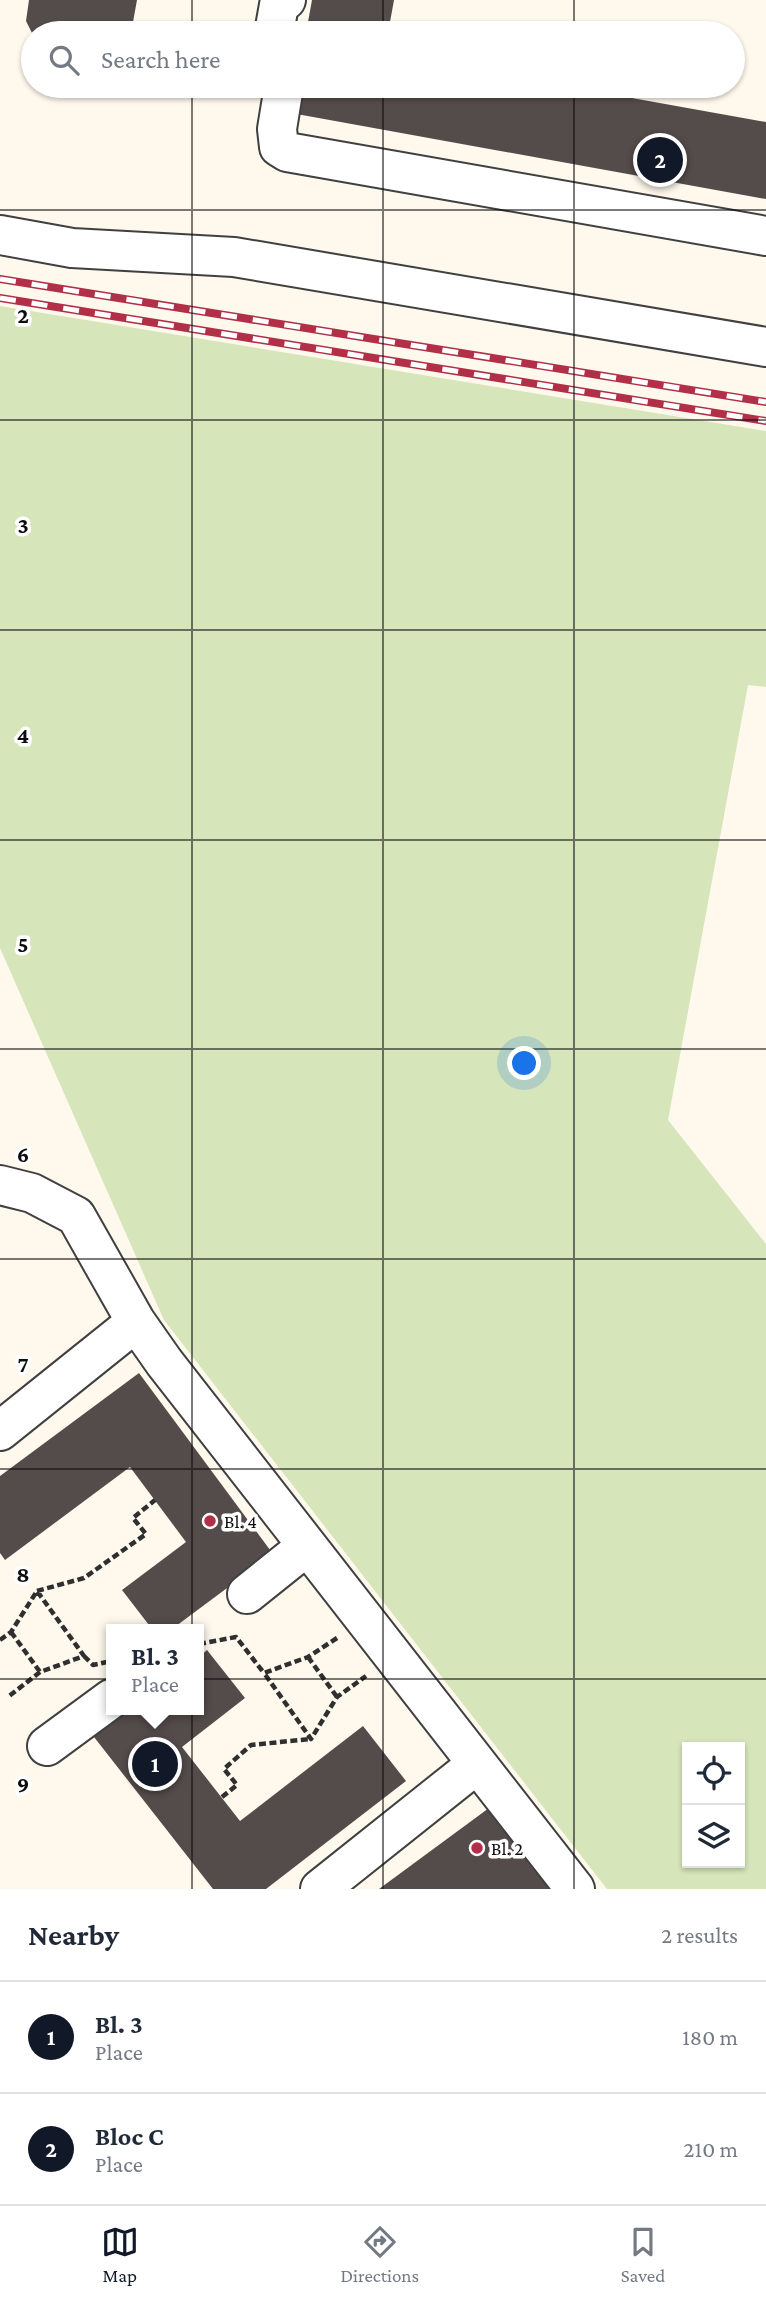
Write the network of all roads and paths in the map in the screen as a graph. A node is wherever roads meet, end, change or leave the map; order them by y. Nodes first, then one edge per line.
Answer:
1 (286, 0) edge
2 (298, 0) edge
3 (276, 21) edge
4 (294, 21) edge
5 (282, 98) edge
6 (0, 235) edge
7 (766, 236) edge
8 (766, 347) edge
9 (0, 1185) edge
10 (136, 1322) junction
11 (0, 1431) edge
12 (155, 1500) dead end
13 (307, 1546) junction
14 (37, 1591) junction
15 (247, 1594) dead end
16 (364, 1619) junction
17 (11, 1632) junction
18 (0, 1640) edge
19 (204, 1643) edge
20 (84, 1656) junction
21 (308, 1657) junction
22 (394, 1657) junction
23 (106, 1662) edge
24 (40, 1672) junction
25 (264, 1673) junction
26 (8, 1696) dead end
27 (337, 1697) junction
28 (106, 1703) edge
29 (311, 1739) junction
30 (47, 1746) dead end
31 (477, 1764) junction
32 (222, 1797) dead end
33 (320, 1889) edge
34 (575, 1889) edge

1 - 3 street
2 - 4 street
5 - 7 street
6 - 8 street
9 - 10 street
10 - 11 street
10 - 13 street
12 - 14 path
13 - 15 street
13 - 16 street
14 - 17 path
14 - 20 path
16 - 21 path
16 - 22 street
17 - 18 path
17 - 24 path
19 - 25 path
20 - 23 path
20 - 24 path
21 - 25 path
21 - 27 path
22 - 27 path
22 - 31 street
24 - 26 path
25 - 29 path
27 - 29 path
28 - 30 street
29 - 32 path
31 - 33 street
31 - 34 street

